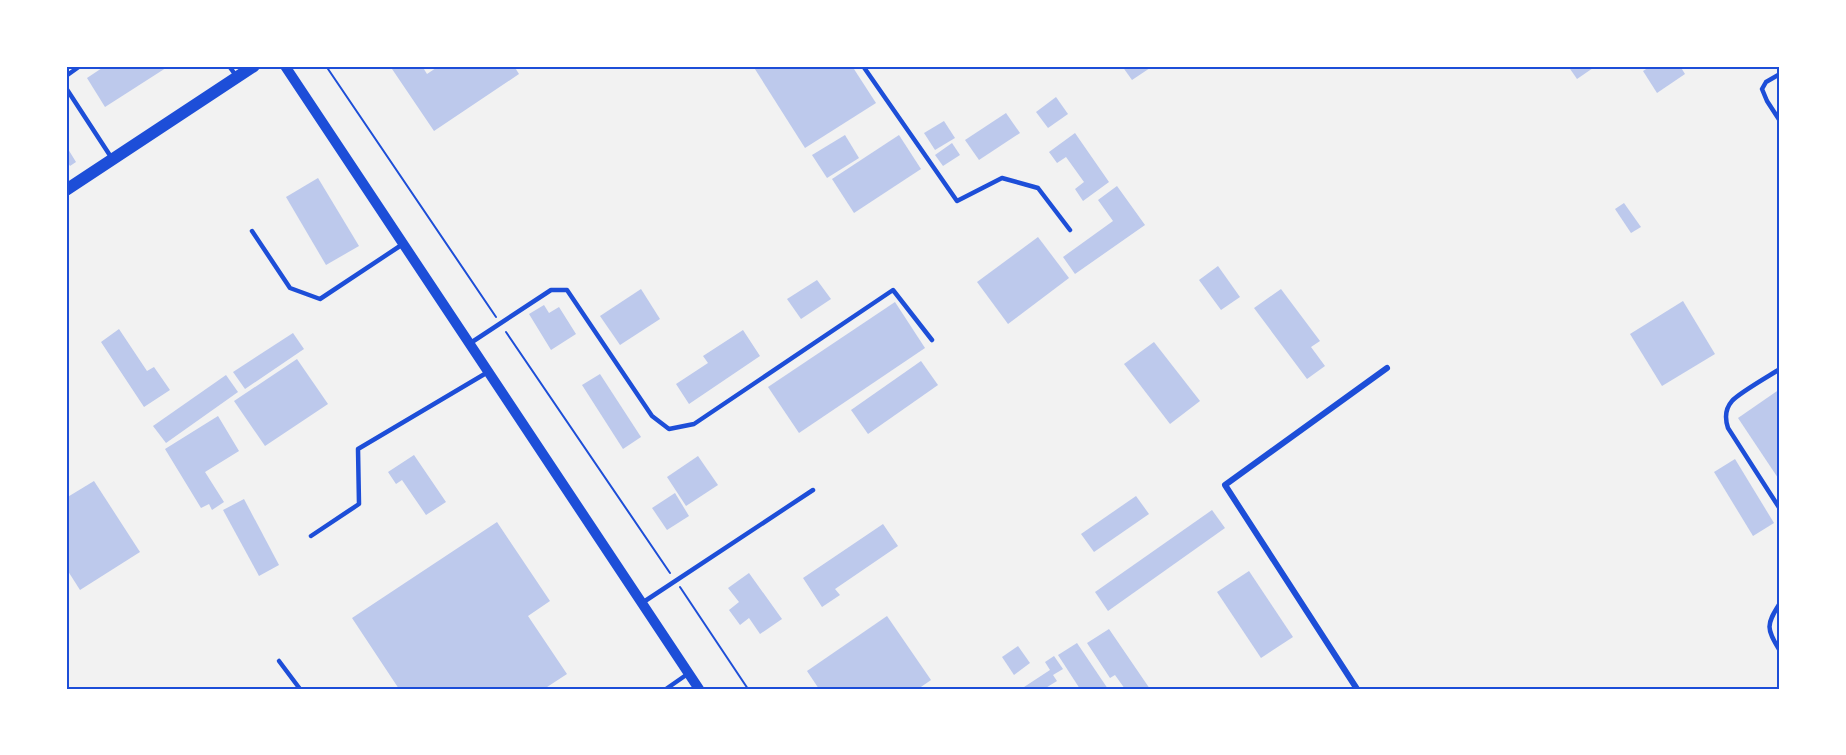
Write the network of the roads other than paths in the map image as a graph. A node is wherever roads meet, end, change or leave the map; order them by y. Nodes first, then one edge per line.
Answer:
1 (80, 66) edge
2 (230, 66) edge
3 (254, 66) edge
4 (285, 66) edge
5 (863, 66) edge
6 (1780, 74) edge
7 (66, 76) edge
8 (237, 77) junction
9 (66, 88) edge
10 (1780, 121) edge
11 (112, 159) junction
12 (66, 190) edge
13 (1070, 230) dead end
14 (252, 231) dead end
15 (403, 243) junction
16 (932, 340) dead end
17 (469, 344) junction
18 (1387, 369) dead end
19 (1780, 369) edge
20 (488, 372) junction
21 (813, 490) dead end
22 (1780, 509) edge
23 (311, 536) dead end
24 (642, 603) junction
25 (1780, 603) edge
26 (1780, 651) edge
27 (279, 661) dead end
28 (689, 673) junction
29 (300, 689) edge
30 (666, 689) edge
31 (699, 689) edge
32 (1357, 689) edge

1 - 7 lane
2 - 8 lane
3 - 8 main road
4 - 15 street
5 - 13 lane
6 - 10 lane
8 - 11 main road
9 - 11 lane
11 - 12 main road
14 - 15 lane
15 - 17 street
16 - 17 lane
17 - 20 street
18 - 32 street
19 - 22 lane
20 - 23 lane
20 - 24 street
21 - 24 lane
24 - 28 street
25 - 26 lane
27 - 29 lane
28 - 30 lane
28 - 31 street

